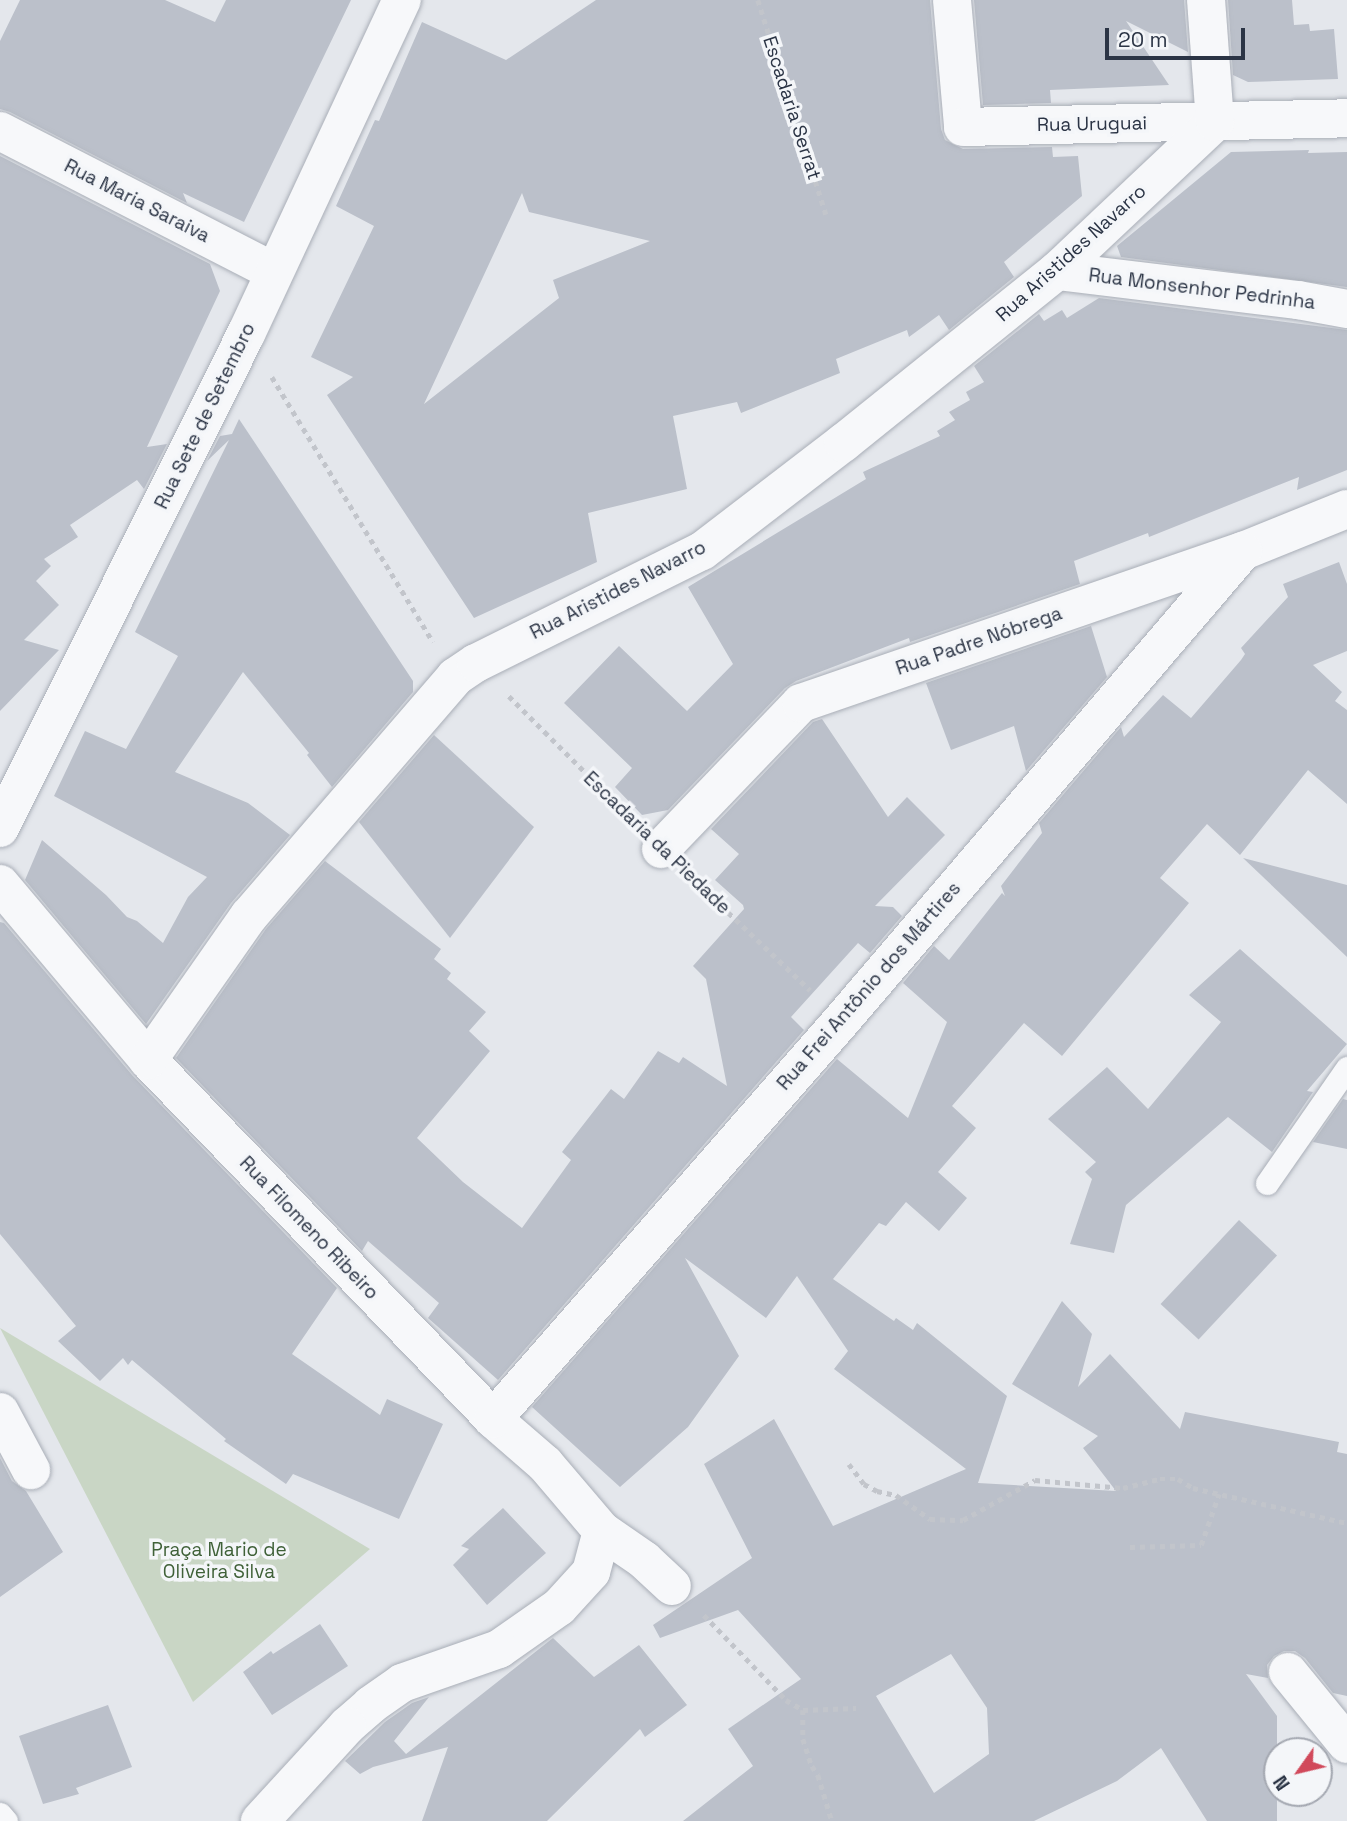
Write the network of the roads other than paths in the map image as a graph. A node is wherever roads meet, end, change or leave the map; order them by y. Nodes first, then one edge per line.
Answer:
1 (402, 0) edge
2 (953, 0) edge
3 (1206, 0) edge
4 (1347, 118) edge
5 (1215, 122) junction
6 (0, 131) edge
7 (1057, 271) junction
8 (274, 272) junction
9 (1347, 309) edge
10 (1347, 509) edge
11 (1243, 551) junction
12 (0, 828) edge
13 (661, 849) road end
14 (0, 884) edge
15 (148, 1060) junction
16 (1347, 1068) edge
17 (1267, 1183) dead end
18 (0, 1412) edge
19 (493, 1419) junction
20 (31, 1470) dead end
21 (602, 1531) junction
22 (672, 1586) road end
23 (1288, 1672) dead end
24 (1347, 1744) edge
25 (0, 1814) edge
26 (6, 1821) edge
27 (260, 1821) edge

1 - 8 street, Rua Sete de Setembro
2 - 5 street, Rua Uruguai
3 - 5 street
4 - 5 street, Rua Uruguai
5 - 7 street, Rua Aristides Navarro
6 - 8 street, Rua Maria Saraiva
7 - 9 street, Rua Monsenhor Pedrinha
7 - 15 street, Rua Aristides Navarro
8 - 12 street, Rua Sete de Setembro
10 - 11 street, Rua Padre Nóbrega
11 - 13 street, Rua Padre Nóbrega
11 - 19 street, Rua Frei Antônio dos Mártires
14 - 15 street, Rua Filomeno Ribeiro
15 - 19 street, Rua Filomeno Ribeiro
16 - 17 lane
18 - 20 street
19 - 21 street, Rua Filomeno Ribeiro
21 - 22 street, Rua Filomeno Ribeiro
21 - 27 street
23 - 24 street
25 - 26 lane

